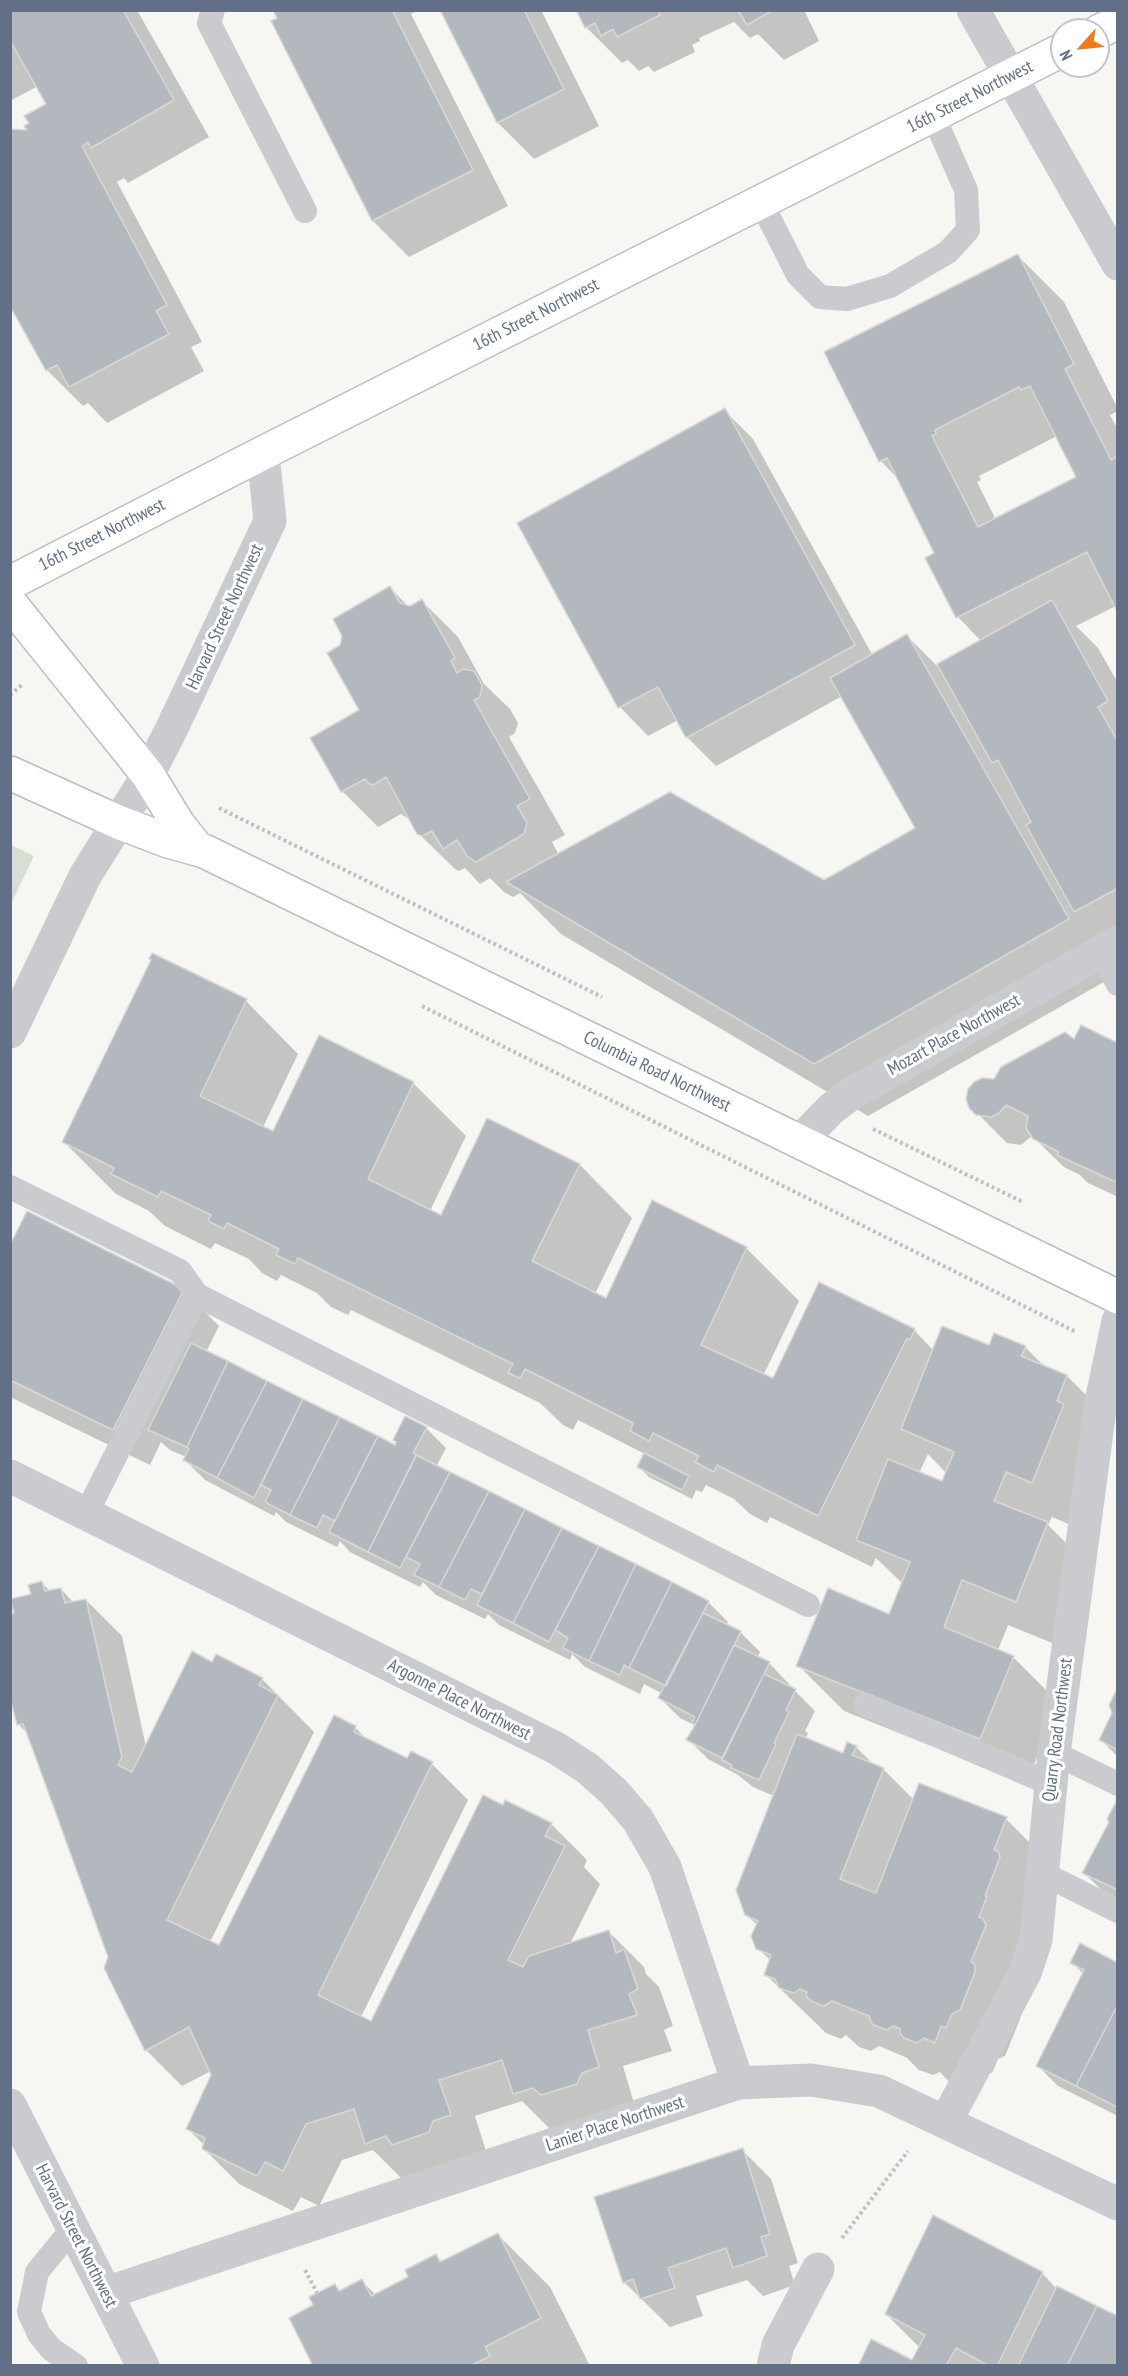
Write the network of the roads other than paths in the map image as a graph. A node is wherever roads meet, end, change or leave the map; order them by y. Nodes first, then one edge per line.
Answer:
1 (213, 10) edge
2 (973, 10) edge
3 (1050, 56) edge
4 (1010, 77) junction
5 (933, 115) junction
6 (760, 202) junction
7 (304, 211) dead end
8 (1118, 264) edge
9 (263, 453) junction
10 (10, 583) edge
11 (10, 603) edge
12 (10, 773) edge
13 (148, 775) junction
14 (118, 822) junction
15 (196, 847) junction
16 (1109, 947) edge
17 (1118, 984) edge
18 (10, 1032) edge
19 (800, 1141) junction
20 (10, 1187) edge
21 (197, 1295) junction
22 (1118, 1297) edge
23 (1118, 1321) edge
24 (10, 1476) edge
25 (86, 1514) junction
26 (808, 1605) dead end
27 (866, 1706) dead end
28 (1053, 1768) junction
29 (1118, 1784) edge
30 (1044, 1874) junction
31 (1118, 1911) edge
32 (738, 2083) junction
33 (10, 2105) edge
34 (946, 2121) junction
35 (1118, 2204) edge
36 (73, 2228) junction
37 (818, 2269) road end
38 (106, 2293) junction
39 (76, 2366) edge
40 (143, 2366) edge
41 (773, 2366) edge

1 - 7 lane
2 - 4 street
3 - 4 main road, 16th Street Northwest
4 - 5 main road, 16th Street Northwest
4 - 8 street
5 - 6 main road, 16th Street Northwest
5 - 6 lane
6 - 9 main road, 16th Street Northwest
9 - 10 main road, 16th Street Northwest
9 - 13 street, Harvard Street Northwest
11 - 13 main road
12 - 14 main road, Columbia Road Northwest
13 - 14 street, Harvard Street Northwest
13 - 15 main road, Columbia Road Northwest
14 - 15 main road, Columbia Road Northwest
14 - 18 street, Harvard Street Northwest
15 - 19 main road, Columbia Road Northwest
16 - 17 lane
16 - 19 street, Mozart Place Northwest
19 - 22 main road, Columbia Road Northwest
20 - 21 lane
21 - 25 lane
21 - 26 lane
23 - 28 street, Quarry Road Northwest
24 - 25 street, Argonne Place Northwest
25 - 32 street, Argonne Place Northwest
27 - 28 lane
28 - 29 lane
28 - 30 street, Quarry Road Northwest
30 - 31 lane
30 - 34 street, Quarry Road Northwest
32 - 34 street, Lanier Place Northwest
32 - 38 street, Lanier Place Northwest
33 - 36 street, Harvard Street Northwest
34 - 35 street, Lanier Place Northwest
36 - 38 street, Harvard Street Northwest
36 - 39 lane
37 - 41 street
38 - 40 street, Harvard Street Northwest

